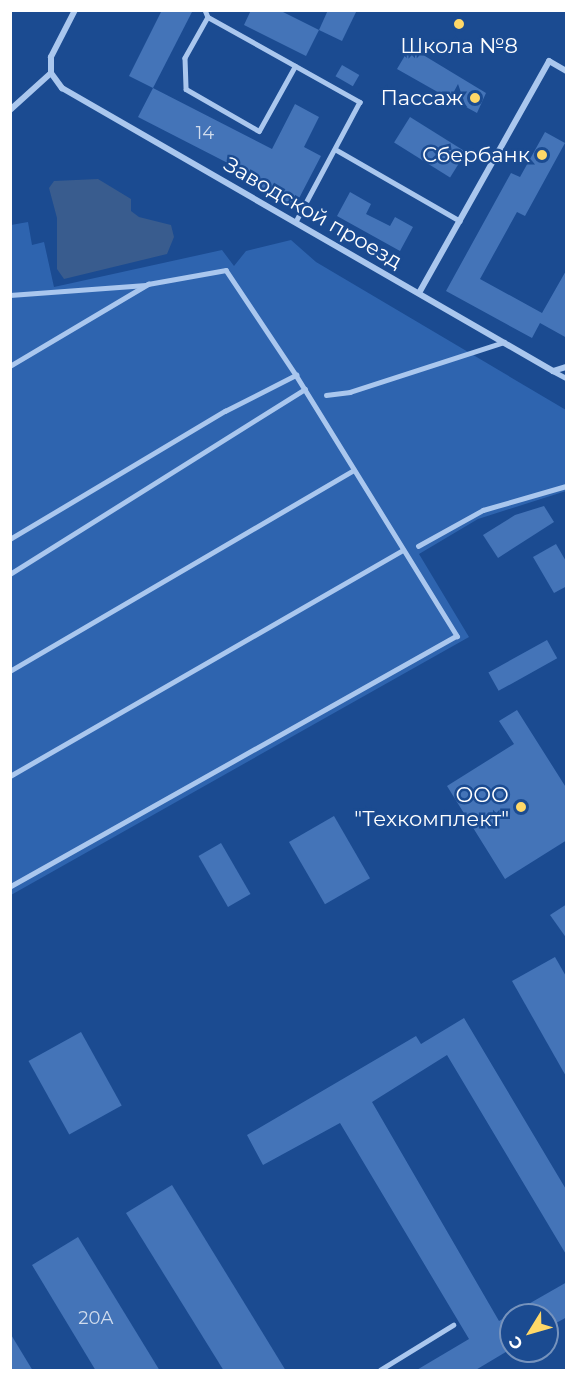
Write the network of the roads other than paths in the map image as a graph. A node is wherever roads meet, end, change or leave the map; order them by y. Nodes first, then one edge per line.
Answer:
1 (75, 10) edge
2 (205, 10) edge
3 (208, 17) junction
4 (295, 66) junction
5 (567, 71) edge
6 (51, 73) junction
7 (10, 110) edge
8 (335, 149) junction
9 (460, 221) junction
10 (296, 222) junction
11 (148, 284) junction
12 (419, 293) junction
13 (10, 295) edge
14 (504, 342) junction
15 (10, 366) edge
16 (567, 367) edge
17 (553, 371) junction
18 (296, 375) junction
19 (567, 378) edge
20 (305, 389) junction
21 (326, 395) dead end
22 (354, 470) junction
23 (567, 486) edge
24 (10, 539) edge
25 (418, 546) dead end
26 (404, 550) junction
27 (10, 574) edge
28 (10, 671) edge
29 (10, 776) edge
30 (10, 887) edge
31 (453, 1325) dead end
32 (380, 1371) edge

1 - 6 street
2 - 3 lane
3 - 4 lane
3 - 4 lane
4 - 8 lane
5 - 9 street
6 - 7 street
6 - 10 street, Заводской проезд
8 - 9 lane
8 - 10 lane
9 - 12 street
10 - 12 street, Заводской проезд
11 - 13 lane
11 - 15 lane
11 - 18 lane
12 - 14 street, Заводской проезд
14 - 17 street, Заводской проезд
14 - 21 lane
16 - 17 street
17 - 19 lane
18 - 20 lane
18 - 24 lane
20 - 22 lane
20 - 27 lane
22 - 26 lane
22 - 28 lane
23 - 25 lane
26 - 29 lane
26 - 30 lane
31 - 32 lane

